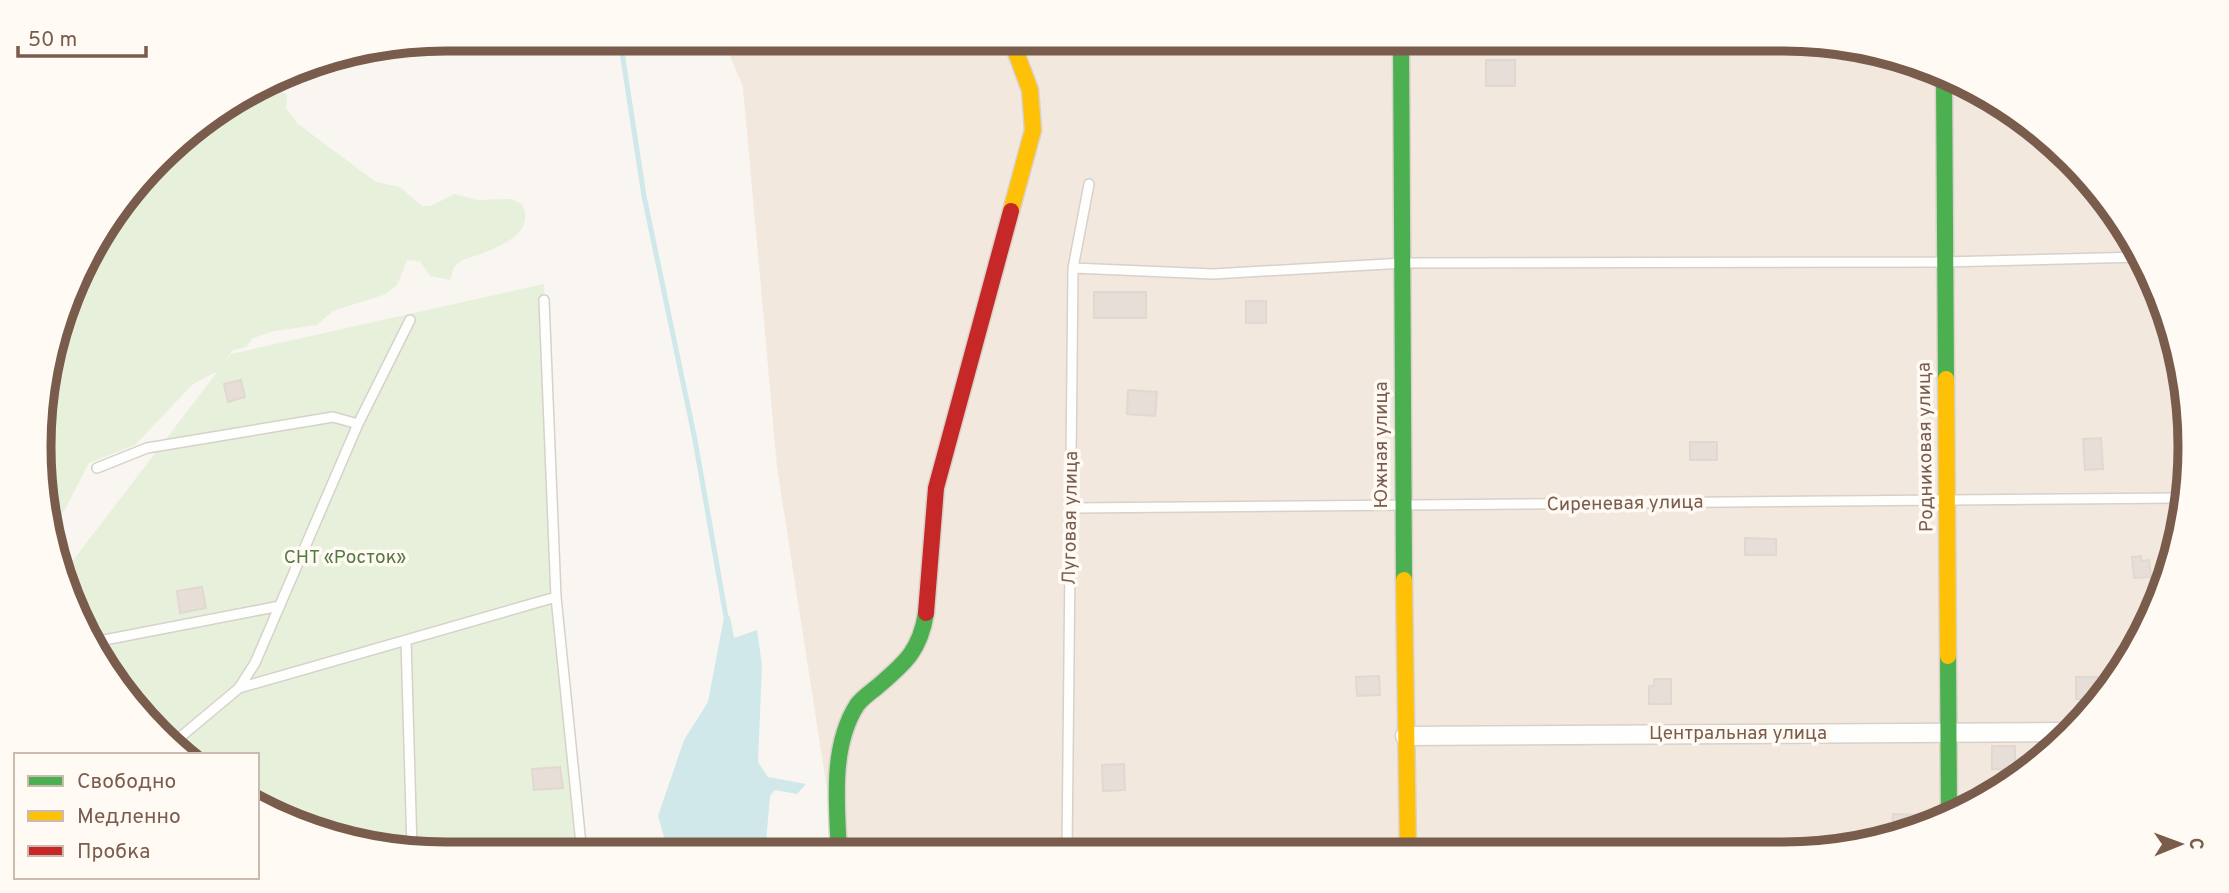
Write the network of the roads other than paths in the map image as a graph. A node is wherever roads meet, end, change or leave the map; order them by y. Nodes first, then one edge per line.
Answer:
1 (1016, 51) edge
2 (1401, 51) edge
3 (1944, 86) edge
4 (1089, 184) dead end
5 (2130, 257) edge
6 (1944, 262) junction
7 (1404, 263) junction
8 (1073, 268) junction
9 (544, 300) dead end
10 (410, 320) dead end
11 (358, 424) junction
12 (97, 468) dead end
13 (2175, 498) edge
14 (1948, 499) junction
15 (1403, 507) junction
16 (1072, 508) junction
17 (556, 597) junction
18 (280, 606) junction
19 (102, 640) edge
20 (406, 640) junction
21 (239, 688) junction
22 (2056, 732) edge
23 (1949, 733) junction
24 (1405, 736) junction
25 (179, 738) edge
26 (1949, 805) edge
27 (412, 840) edge
28 (581, 842) edge
29 (839, 842) edge
30 (1067, 842) edge
31 (1408, 842) edge

1 - 29 street
2 - 7 street, Южная улица
3 - 6 street, Родниковая улица
4 - 8 lane, Луговая улица
5 - 6 lane
6 - 7 lane
6 - 14 street, Родниковая улица
7 - 8 lane
7 - 15 street, Южная улица
8 - 16 lane, Луговая улица
9 - 17 lane
10 - 11 lane
11 - 12 lane
11 - 18 lane
13 - 14 lane, Сиреневая улица
14 - 15 lane, Сиреневая улица
14 - 23 street, Родниковая улица
15 - 16 lane, Сиреневая улица
15 - 24 street, Южная улица
16 - 30 lane, Луговая улица
17 - 20 lane
17 - 28 lane
18 - 19 lane
18 - 21 lane
20 - 21 lane
20 - 27 lane
21 - 25 lane
22 - 23 street, Центральная улица
23 - 24 street, Центральная улица
23 - 26 street, Родниковая улица
24 - 31 street, Южная улица

